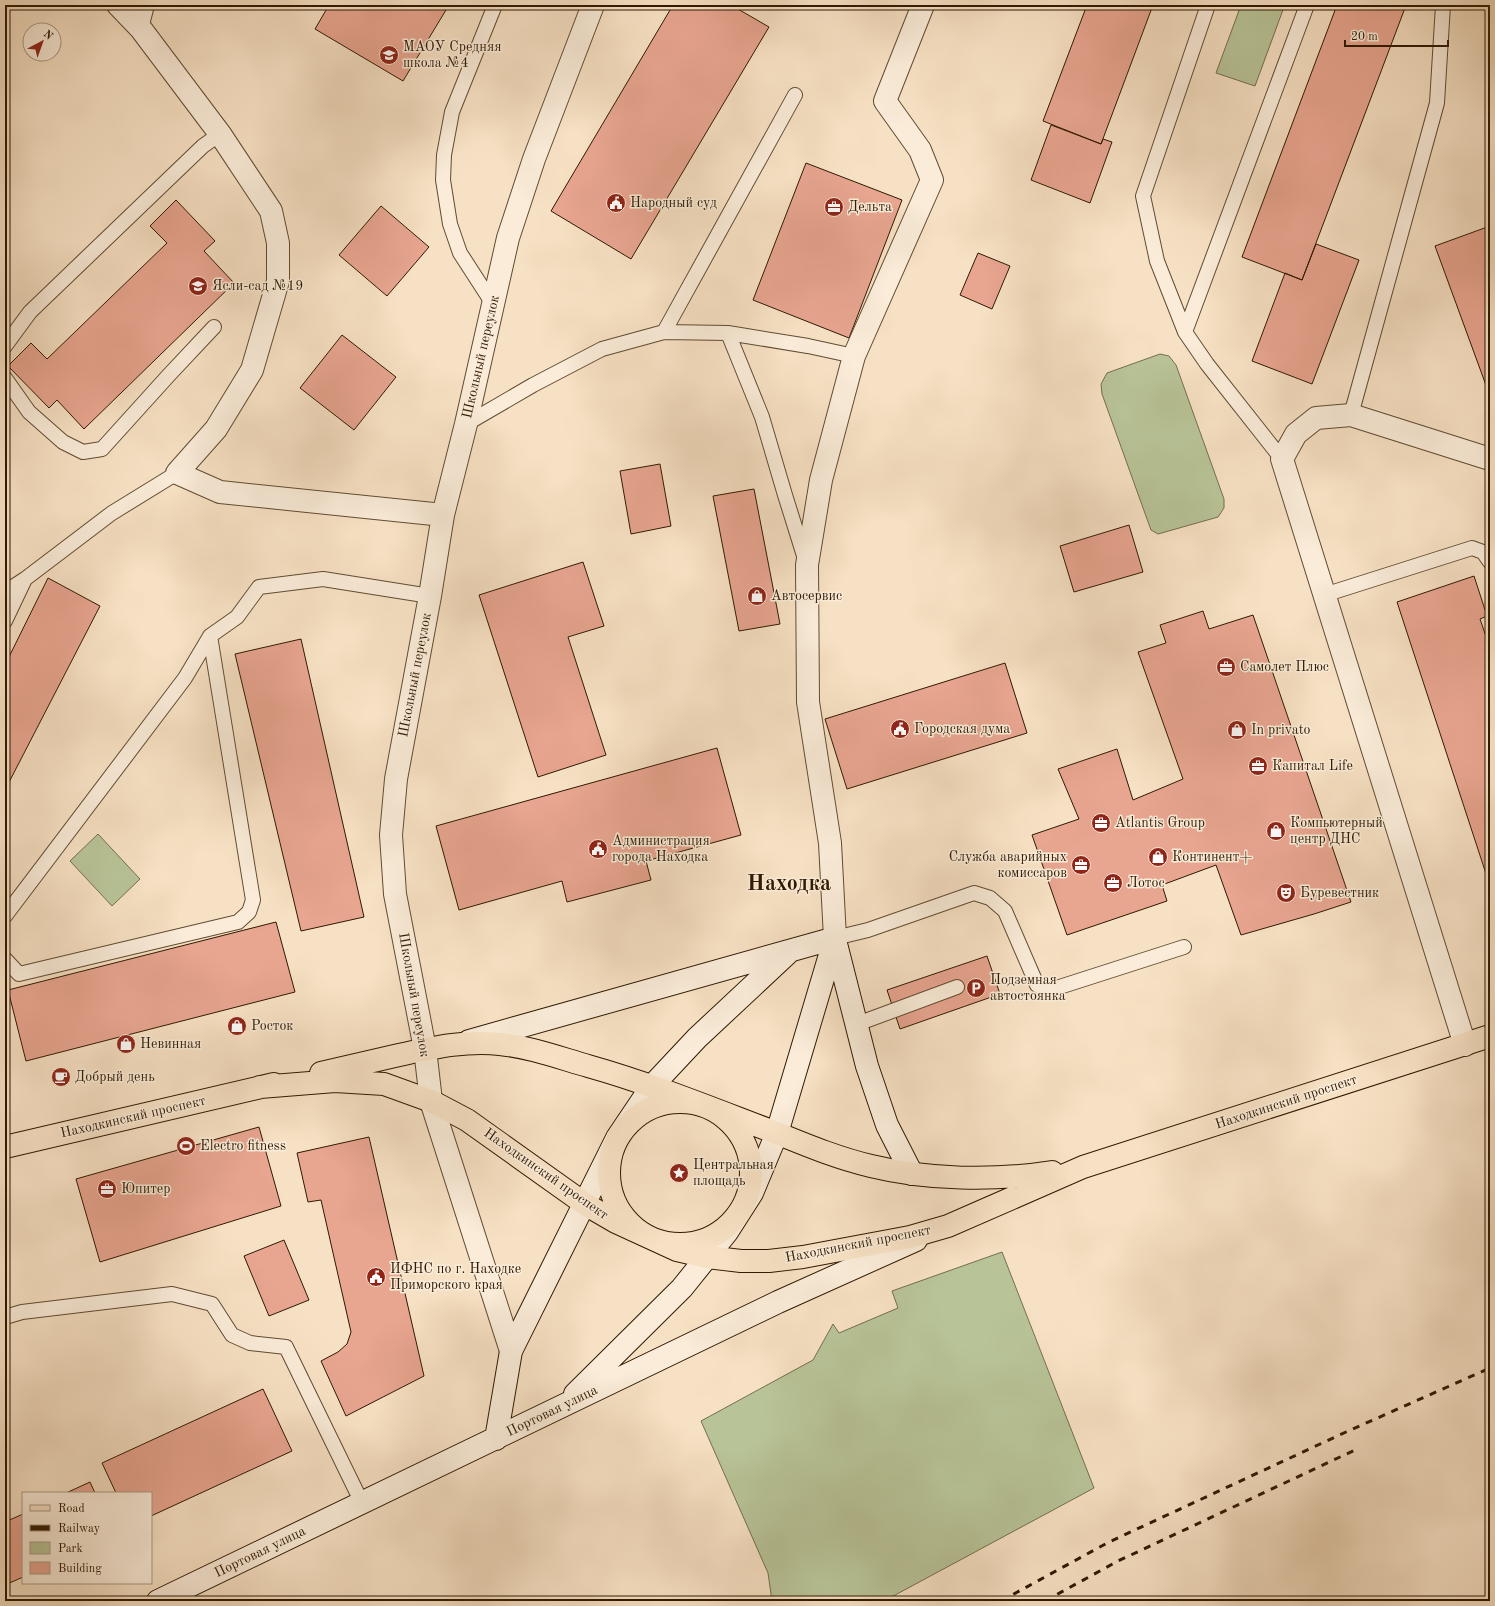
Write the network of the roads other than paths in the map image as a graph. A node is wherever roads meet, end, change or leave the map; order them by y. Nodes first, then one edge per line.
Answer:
1 (118, 5) edge
2 (148, 5) edge
3 (495, 5) edge
4 (593, 5) edge
5 (923, 5) edge
6 (1208, 5) edge
7 (1307, 5) edge
8 (1443, 5) edge
9 (141, 29) junction
10 (795, 95) dead end
11 (220, 134) junction
12 (493, 304) junction
13 (214, 327) dead end
14 (664, 332) junction
15 (1185, 332) junction
16 (728, 333) junction
17 (5, 346) edge
18 (854, 356) junction
19 (5, 378) edge
20 (1351, 415) junction
21 (466, 424) junction
22 (1282, 459) junction
23 (1490, 459) edge
24 (177, 472) junction
25 (443, 515) junction
26 (1490, 562) edge
27 (807, 565) junction
28 (25, 579) junction
29 (5, 592) edge
30 (1324, 595) junction
31 (430, 596) junction
32 (5, 621) edge
33 (210, 636) junction
34 (5, 916) edge
35 (835, 938) junction
36 (1184, 948) dead end
37 (788, 952) junction
38 (5, 959) edge
39 (957, 987) dead end
40 (857, 1024) junction
41 (1490, 1036) edge
42 (462, 1043) junction
43 (1465, 1045) junction
44 (425, 1050) junction
45 (652, 1086) junction
46 (260, 1087) junction
47 (431, 1101) junction
48 (715, 1110) junction
49 (777, 1133) junction
50 (617, 1138) junction
51 (5, 1147) edge
52 (1082, 1167) junction
53 (912, 1174) junction
54 (585, 1204) junction
55 (744, 1208) junction
56 (948, 1226) junction
57 (646, 1236) junction
58 (707, 1258) junction
59 (5, 1316) edge
60 (511, 1351) junction
61 (562, 1406) junction
62 (496, 1439) junction
63 (362, 1503) junction
64 (158, 1601) edge

1 - 9 street
2 - 9 lane
3 - 12 lane
4 - 12 street, Школьный переулок
5 - 18 street
6 - 15 lane
7 - 15 lane
8 - 20 lane
9 - 11 street
10 - 14 lane
11 - 17 lane
11 - 24 street
12 - 21 street, Школьный переулок
13 - 19 lane
14 - 16 lane
14 - 21 lane
15 - 22 lane
16 - 18 lane
16 - 27 lane
18 - 27 street
20 - 22 street
20 - 23 street
21 - 25 street, Школьный переулок
22 - 30 street
24 - 25 street
24 - 28 lane
25 - 31 street, Школьный переулок
26 - 30 lane
27 - 35 street
28 - 29 lane
28 - 32 lane
30 - 43 street
31 - 33 lane
31 - 44 street, Школьный переулок
33 - 34 lane
33 - 38 lane
35 - 36 lane
35 - 37 street
35 - 40 street
35 - 49 street
37 - 42 street
37 - 45 street
39 - 40 lane
40 - 53 street
41 - 43 main road, Находкинский проспект
42 - 44 main road, Находкинский проспект
42 - 45 main road, Находкинский проспект
43 - 52 main road, Находкинский проспект
44 - 46 main road, Находкинский проспект
44 - 47 street, Школьный переулок
45 - 48 main road, Находкинский проспект
45 - 50 street
46 - 47 main road, Находкинский проспект
46 - 51 main road, Находкинский проспект
47 - 54 main road, Находкинский проспект
47 - 60 street, Школьный переулок
48 - 49 main road, Находкинский проспект
48 - 50 main road
48 - 55 main road
49 - 53 main road, Находкинский проспект
49 - 55 street
50 - 54 street
50 - 57 main road
52 - 53 main road, Находкинский проспект
52 - 56 main road, Находкинский проспект
54 - 57 main road, Находкинский проспект
54 - 60 street
55 - 57 main road
55 - 58 street
56 - 58 main road, Находкинский проспект
56 - 61 street, Портовая улица
57 - 58 main road, Находкинский проспект
58 - 61 street
59 - 63 lane
60 - 62 street
61 - 62 street, Портовая улица
62 - 63 street, Портовая улица
63 - 64 street, Портовая улица

